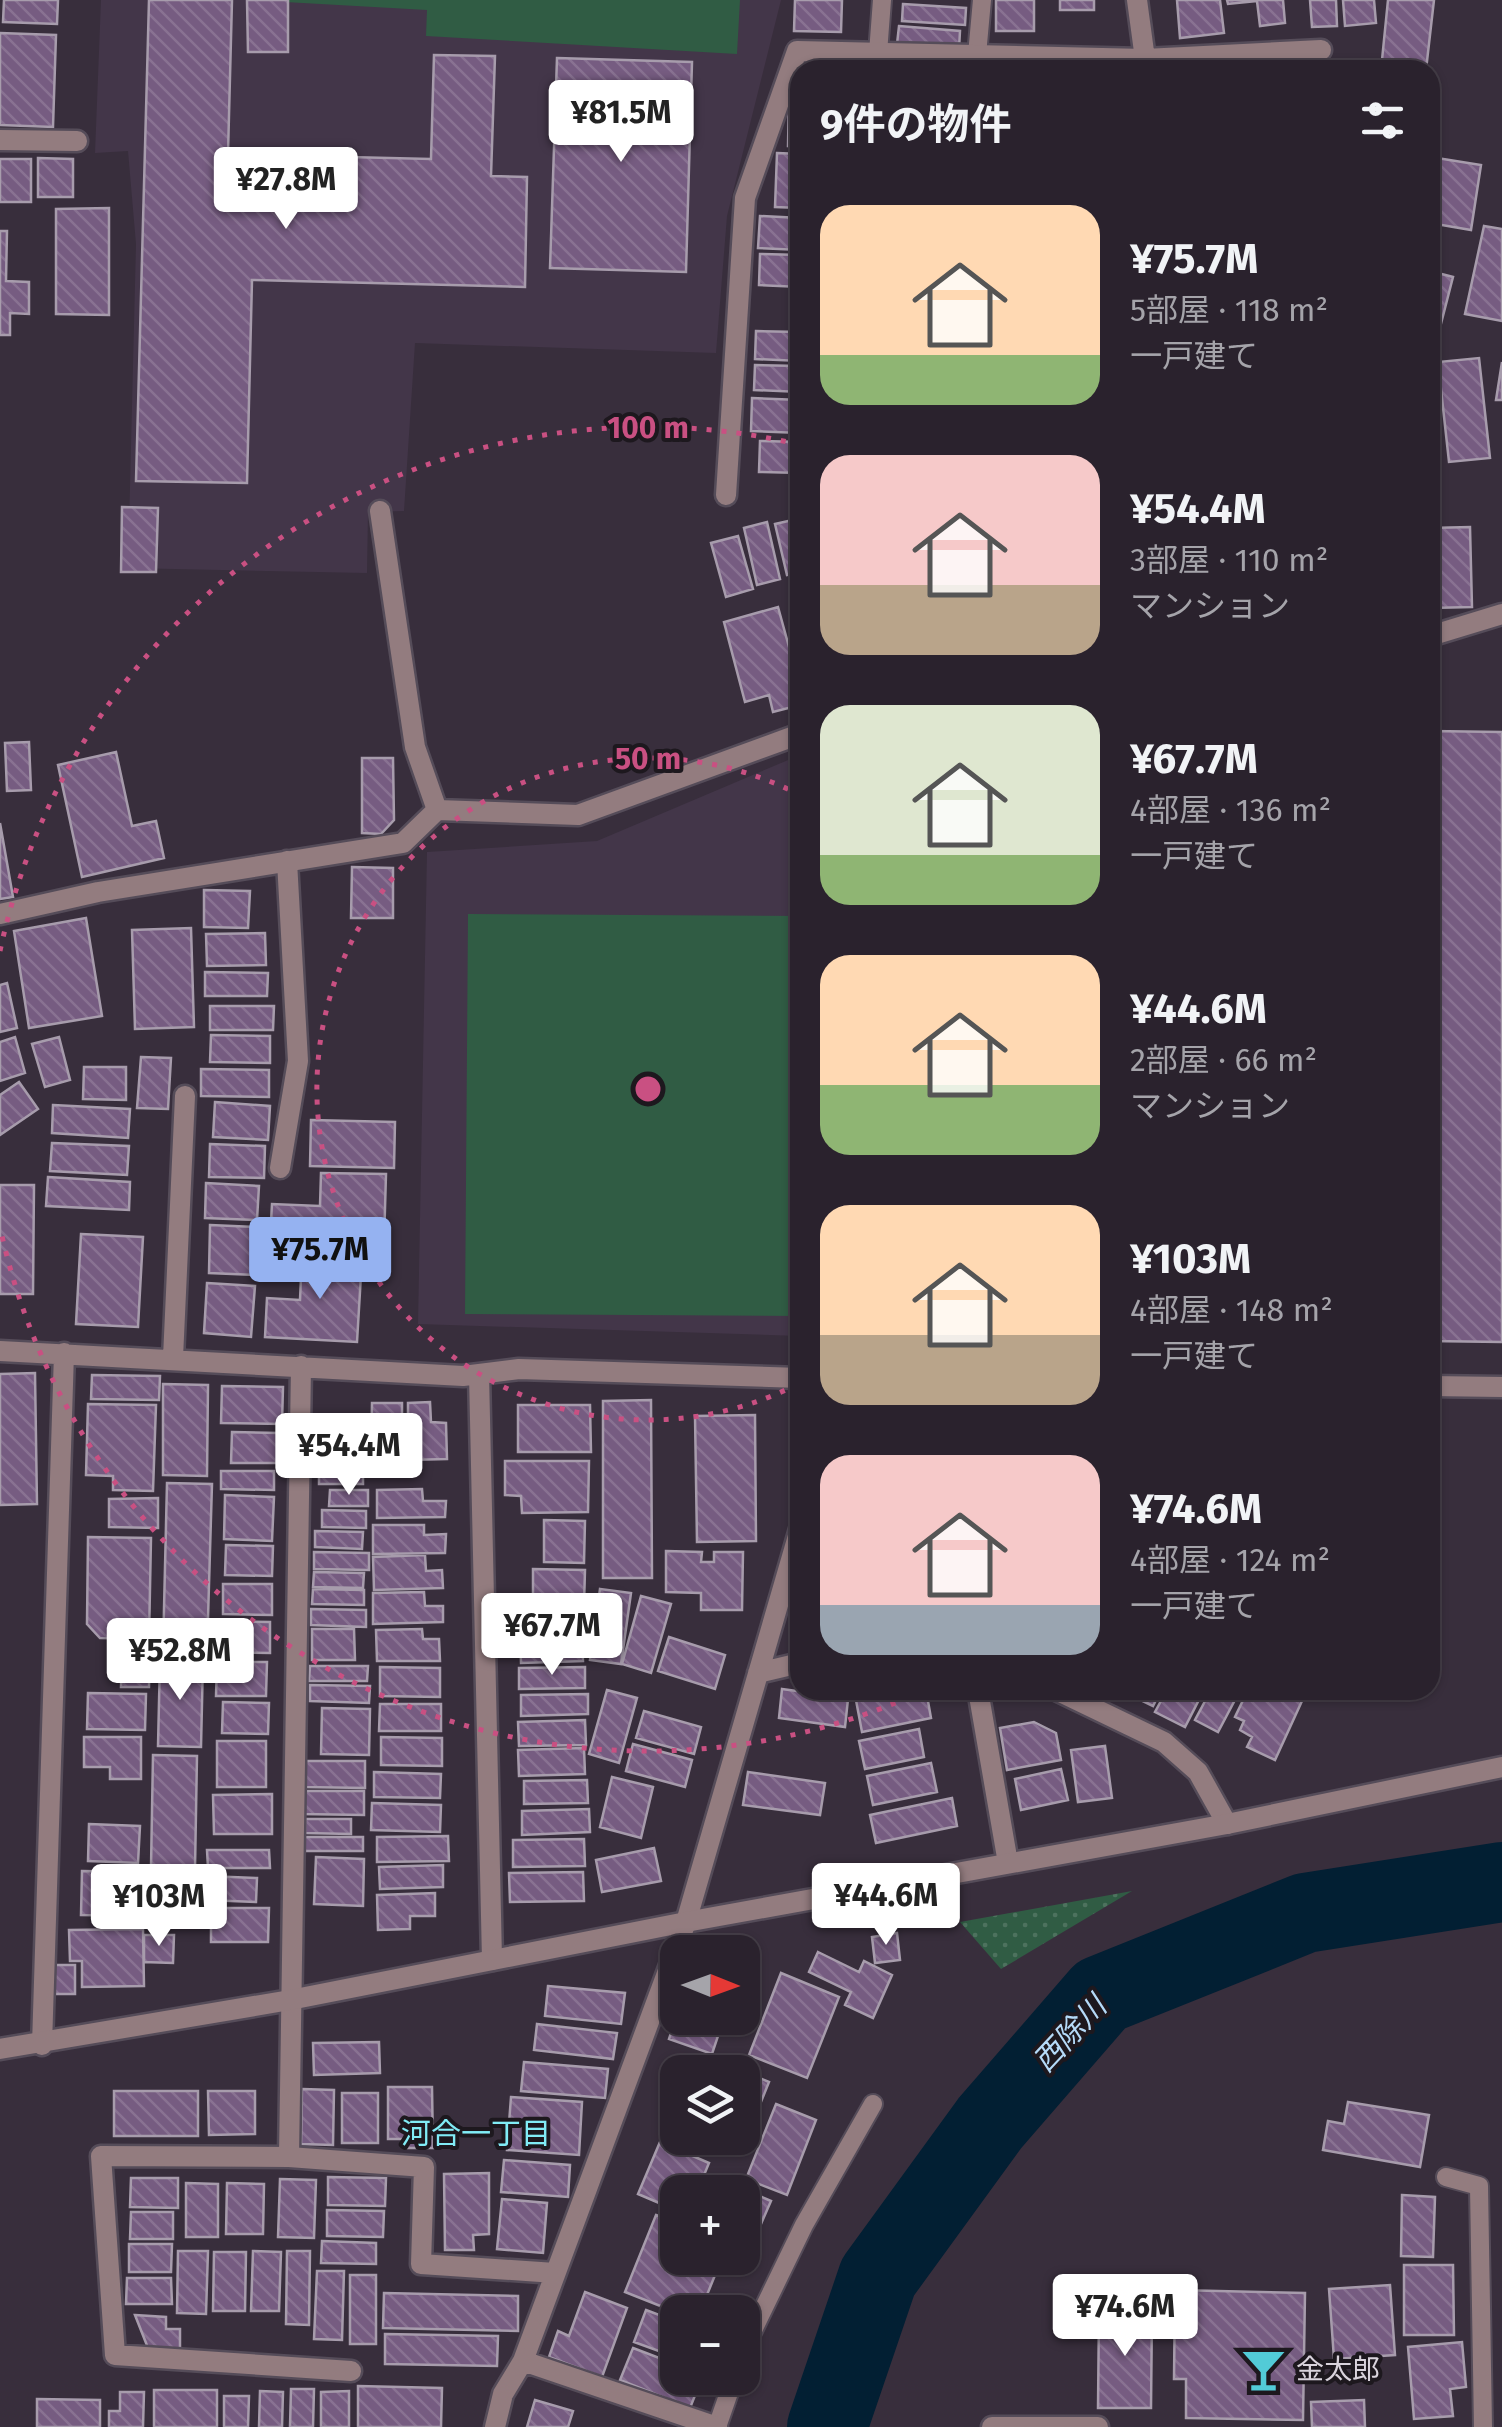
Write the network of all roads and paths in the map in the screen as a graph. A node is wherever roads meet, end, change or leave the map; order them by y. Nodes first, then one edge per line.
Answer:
1 (882, 0) edge
2 (982, 0) edge
3 (1137, 0) edge
4 (1321, 50) dead end
5 (878, 53) junction
6 (977, 55) junction
7 (794, 60) edge
8 (1071, 60) edge
9 (1145, 60) edge
10 (1196, 60) edge
11 (790, 71) edge
12 (0, 140) edge
13 (77, 141) dead end
14 (726, 495) dead end
15 (380, 511) dead end
16 (1502, 614) edge
17 (1440, 633) edge
18 (790, 738) edge
19 (437, 810) junction
20 (287, 860) junction
21 (0, 914) edge
22 (185, 1096) dead end
23 (280, 1168) dead end
24 (0, 1351) edge
25 (64, 1353) junction
26 (173, 1358) junction
27 (301, 1366) junction
28 (478, 1374) junction
29 (790, 1378) edge
30 (1440, 1386) edge
31 (1502, 1387) edge
32 (790, 1564) edge
33 (790, 1666) edge
34 (758, 1674) junction
35 (980, 1700) edge
36 (1077, 1700) edge
37 (1502, 1767) edge
38 (1227, 1824) junction
39 (1008, 1863) junction
40 (686, 1922) junction
41 (492, 1960) junction
42 (290, 2000) junction
43 (42, 2045) junction
44 (0, 2048) edge
45 (872, 2104) dead end
46 (290, 2156) junction
47 (1446, 2178) dead end
48 (556, 2273) junction
49 (760, 2316) edge
50 (523, 2361) junction
51 (351, 2371) dead end
52 (728, 2395) edge
53 (495, 2427) edge
54 (717, 2427) edge
55 (992, 2427) edge
56 (1098, 2427) edge
57 (1484, 2427) edge

1 - 5 lane
2 - 6 lane
3 - 9 street
4 - 10 street
5 - 6 street
5 - 7 street
6 - 8 street
11 - 14 street
12 - 13 street
15 - 19 street
16 - 17 street
18 - 19 street
19 - 20 street
20 - 21 street
20 - 23 street
22 - 26 street
24 - 25 street
25 - 26 street
25 - 43 street
26 - 27 street
27 - 28 street
27 - 42 street
28 - 29 street
28 - 41 street
30 - 31 street
32 - 34 street
33 - 34 street
34 - 40 street
35 - 39 street
36 - 38 street
37 - 38 street
38 - 39 street
39 - 40 street
40 - 41 street
40 - 48 street
41 - 42 street
42 - 43 street
42 - 46 street
43 - 44 street
45 - 49 lane
46 - 48 street
46 - 51 street
47 - 57 lane
48 - 50 street
50 - 53 street
50 - 54 street
52 - 54 lane
55 - 56 street

